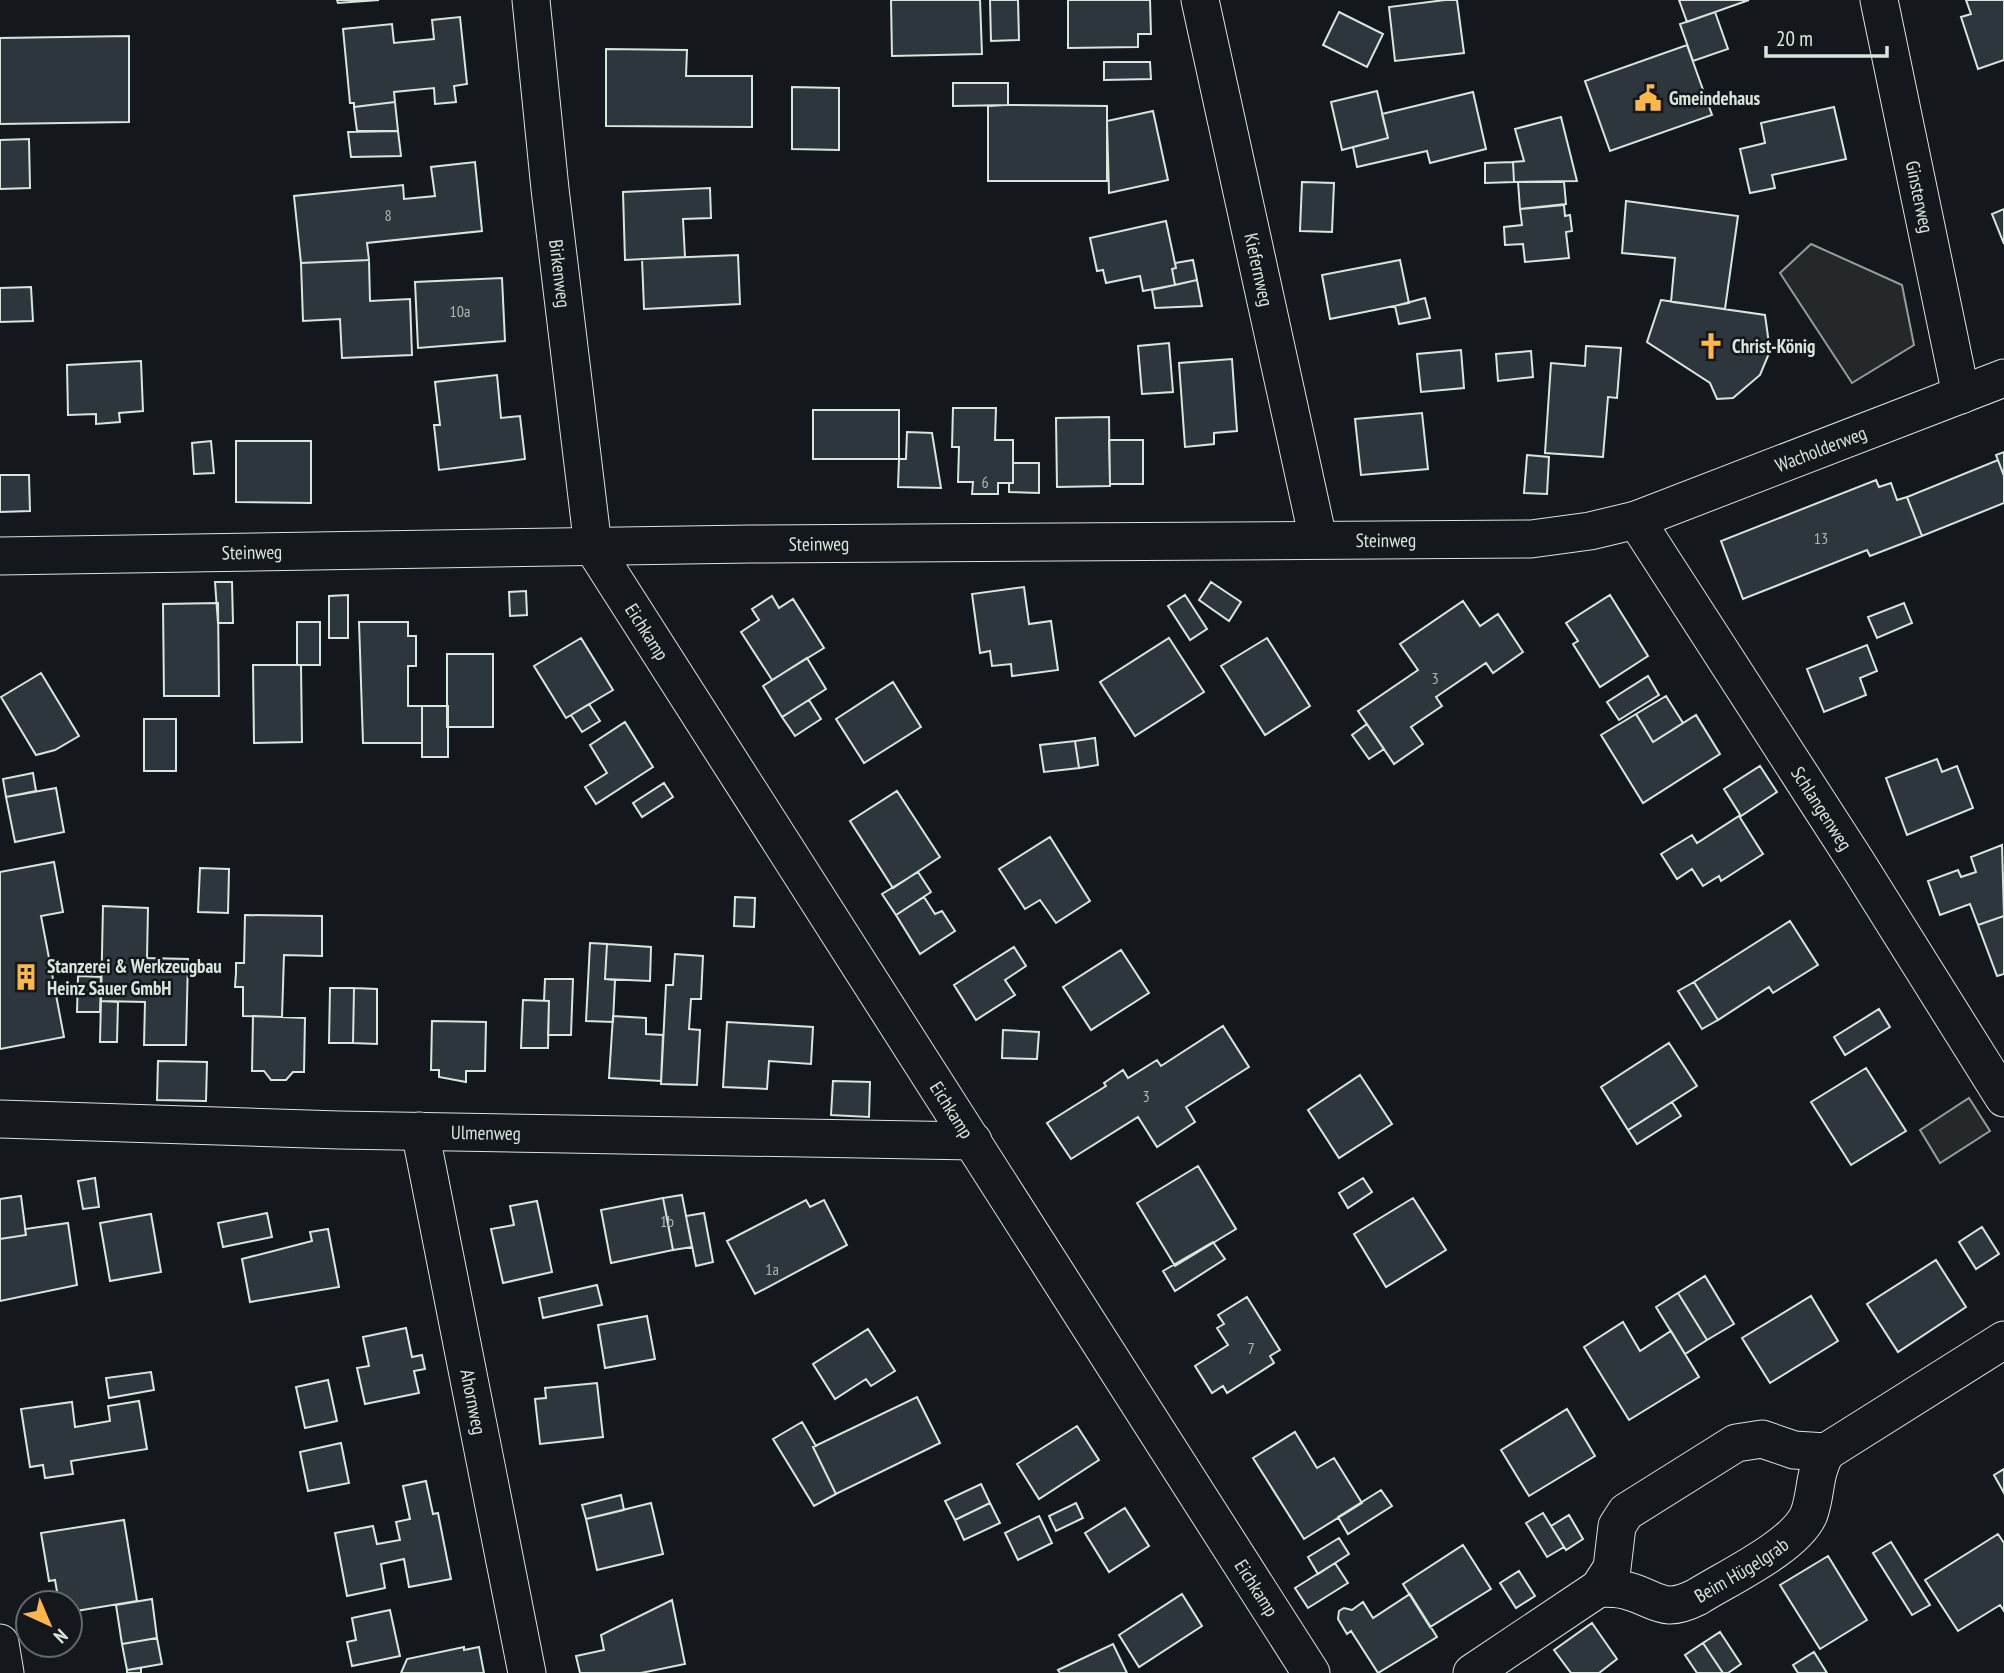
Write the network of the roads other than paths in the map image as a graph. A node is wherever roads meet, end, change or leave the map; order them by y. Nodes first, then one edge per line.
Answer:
1 (531, 0) edge
2 (1200, 0) edge
3 (1880, 0) edge
4 (2004, 378) edge
5 (1961, 395) junction
6 (1636, 520) junction
7 (1318, 539) junction
8 (593, 547) junction
9 (0, 556) edge
10 (2004, 1098) edge
11 (0, 1119) edge
12 (420, 1131) junction
13 (972, 1140) junction
14 (2004, 1340) edge
15 (1826, 1452) junction
16 (1600, 1588) junction
17 (0, 1643) edge
18 (5, 1673) edge
19 (527, 1673) edge
20 (1311, 1673) edge
21 (1472, 1673) edge

1 - 8 street, Birkenweg
2 - 7 street, Kiefernweg
3 - 5 street, Ginsterweg
4 - 5 street, Wacholderweg
5 - 6 street, Wacholderweg
6 - 7 street, Steinweg
6 - 10 street, Schlangenweg
7 - 8 street, Steinweg
8 - 9 street, Steinweg
8 - 13 street, Eichkamp
11 - 12 street, Ulmenweg
12 - 13 street, Ulmenweg
12 - 19 street, Ahornweg
13 - 20 street, Eichkamp
14 - 15 street
15 - 16 street
15 - 16 street, Beim Hügelgrab
16 - 21 street
17 - 18 street

